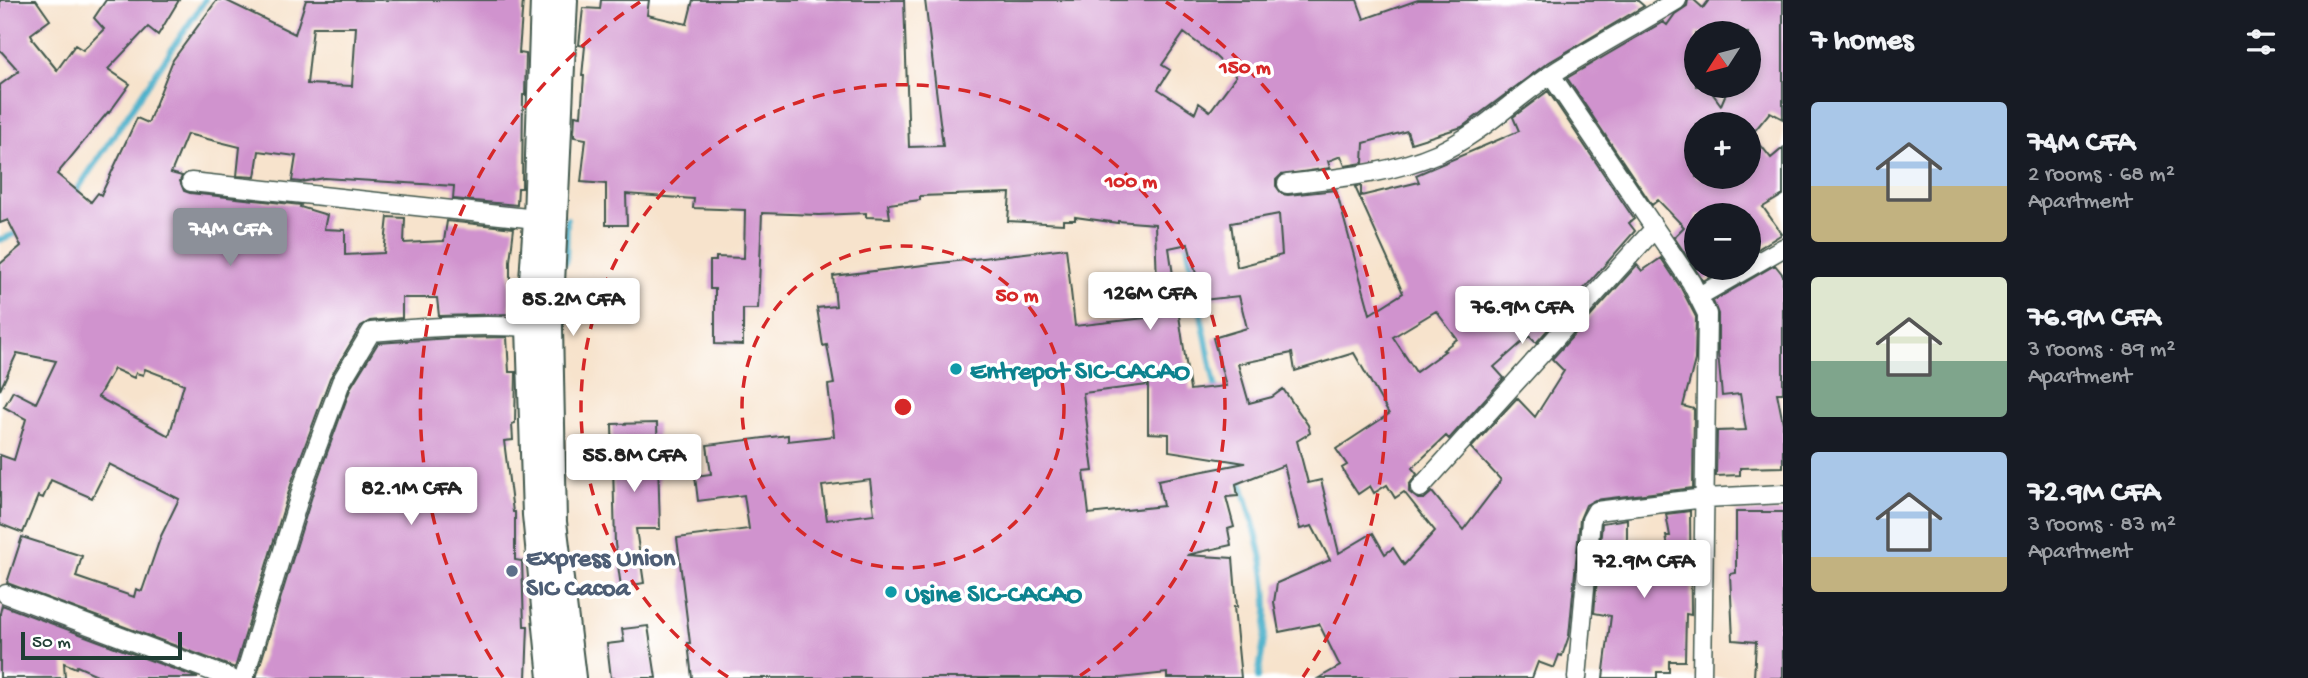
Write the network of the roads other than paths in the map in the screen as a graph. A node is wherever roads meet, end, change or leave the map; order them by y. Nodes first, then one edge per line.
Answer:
1 (543, 0) edge
2 (565, 0) edge
3 (1677, 0) edge
4 (1550, 75) junction
5 (191, 182) dead end
6 (1287, 184) dead end
7 (546, 220) junction
8 (1654, 229) junction
9 (1783, 248) edge
10 (1699, 296) junction
11 (529, 327) junction
12 (1420, 488) dead end
13 (1783, 494) edge
14 (1705, 498) junction
15 (6, 594) dead end
16 (230, 678) edge
17 (244, 678) edge
18 (551, 678) edge
19 (573, 678) edge
20 (1577, 678) edge
21 (1702, 678) edge

1 - 7 main road
2 - 7 main road
3 - 4 street
4 - 6 street
4 - 8 street
5 - 7 street
7 - 11 main road
7 - 19 main road
8 - 10 street
8 - 12 street
9 - 10 street
10 - 14 street
11 - 17 street
11 - 18 main road
13 - 14 street
14 - 20 street
14 - 21 street
15 - 16 street

